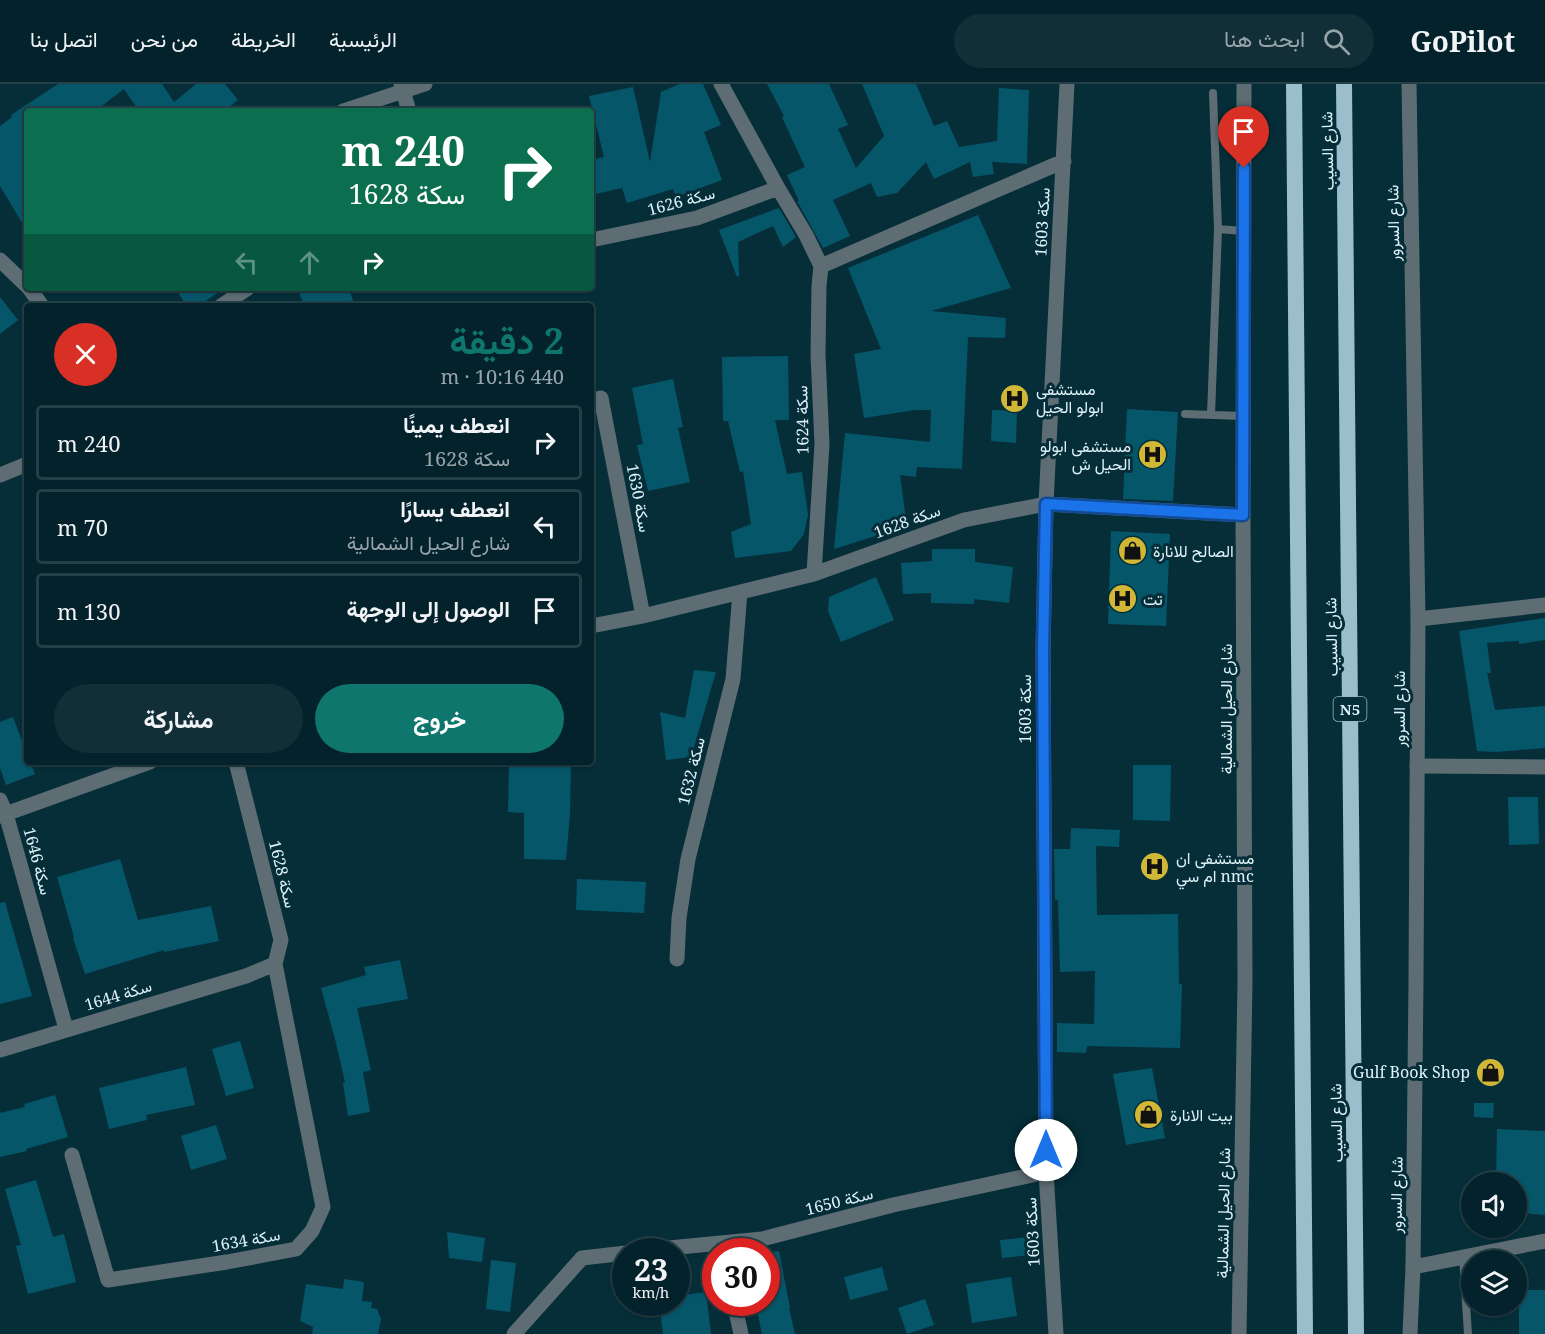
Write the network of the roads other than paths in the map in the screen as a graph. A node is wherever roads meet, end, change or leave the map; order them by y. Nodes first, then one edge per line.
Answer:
1 (425, 84) edge
2 (721, 84) edge
3 (1067, 84) edge
4 (1244, 84) edge
5 (1294, 84) edge
6 (1344, 84) edge
7 (1409, 84) edge
8 (402, 88) edge
9 (1213, 93) dead end
10 (351, 108) edge
11 (408, 108) edge
12 (1064, 161) junction
13 (778, 188) junction
14 (1218, 229) junction
15 (1243, 231) junction
16 (594, 239) edge
17 (0, 260) edge
18 (821, 266) junction
19 (24, 283) edge
20 (244, 291) edge
21 (226, 303) edge
22 (594, 400) edge
23 (1185, 414) dead end
24 (1211, 415) junction
25 (1243, 416) junction
26 (24, 465) edge
27 (0, 476) edge
28 (1046, 504) junction
29 (1243, 515) junction
30 (814, 574) junction
31 (740, 592) junction
32 (1545, 605) edge
33 (643, 616) junction
34 (1418, 620) junction
35 (594, 625) edge
36 (142, 765) edge
37 (237, 765) edge
38 (1417, 766) junction
39 (1545, 766) edge
40 (0, 800) edge
41 (3, 815) edge
42 (678, 959) dead end
43 (275, 964) junction
44 (66, 1029) junction
45 (0, 1050) edge
46 (72, 1155) dead end
47 (1046, 1172) junction
48 (766, 1238) edge
49 (1542, 1245) edge
50 (1509, 1250) edge
51 (612, 1255) edge
52 (1461, 1257) edge
53 (1413, 1267) junction
54 (1240, 1279) junction
55 (737, 1316) edge
56 (1467, 1316) edge
57 (514, 1334) edge
58 (741, 1334) edge
59 (1056, 1334) edge
60 (1231, 1334) edge
61 (1239, 1334) edge
62 (1305, 1334) edge
63 (1356, 1334) edge
64 (1410, 1334) edge
65 (1468, 1334) edge

1 - 8 street
2 - 13 street, سكة 1624
3 - 12 street, سكة 1603
4 - 15 street, شارع الحيل الشمالية
5 - 62 highway, شارع السيب
6 - 63 highway, شارع السيب / N5
7 - 34 street, شارع السرور
8 - 10 street
8 - 11 street
9 - 14 lane
12 - 18 street
12 - 28 street, سكة 1603
13 - 16 street, سكة 1626
13 - 18 street, سكة 1624
14 - 15 lane
14 - 24 lane
15 - 25 street, شارع الحيل الشمالية
17 - 19 street
18 - 30 street, سكة 1624
20 - 21 street
22 - 33 street, سكة 1630
23 - 24 lane
24 - 25 lane
25 - 29 street, شارع الحيل الشمالية
26 - 27 street
28 - 29 street, سكة 1628
28 - 30 street, سكة 1628
28 - 47 street, سكة 1603
29 - 54 street, شارع الحيل الشمالية
30 - 31 street, سكة 1628
31 - 33 street, سكة 1628
31 - 42 street, سكة 1632
32 - 34 street
33 - 35 street, سكة 1628
34 - 38 street, شارع السرور
36 - 41 street, سكة 1646
37 - 43 street, سكة 1628
38 - 39 street
38 - 53 street, شارع السرور
40 - 41 street
41 - 44 street, سكة 1646
43 - 44 street, سكة 1644
43 - 46 street, سكة 1634
44 - 45 street, سكة 1644
47 - 48 street, سكة 1650
47 - 59 street, سكة 1603
49 - 50 street
51 - 57 street
52 - 53 street
53 - 64 street, شارع السرور
54 - 60 street
54 - 61 street, شارع الحيل الشمالية
55 - 58 street
56 - 65 lane

